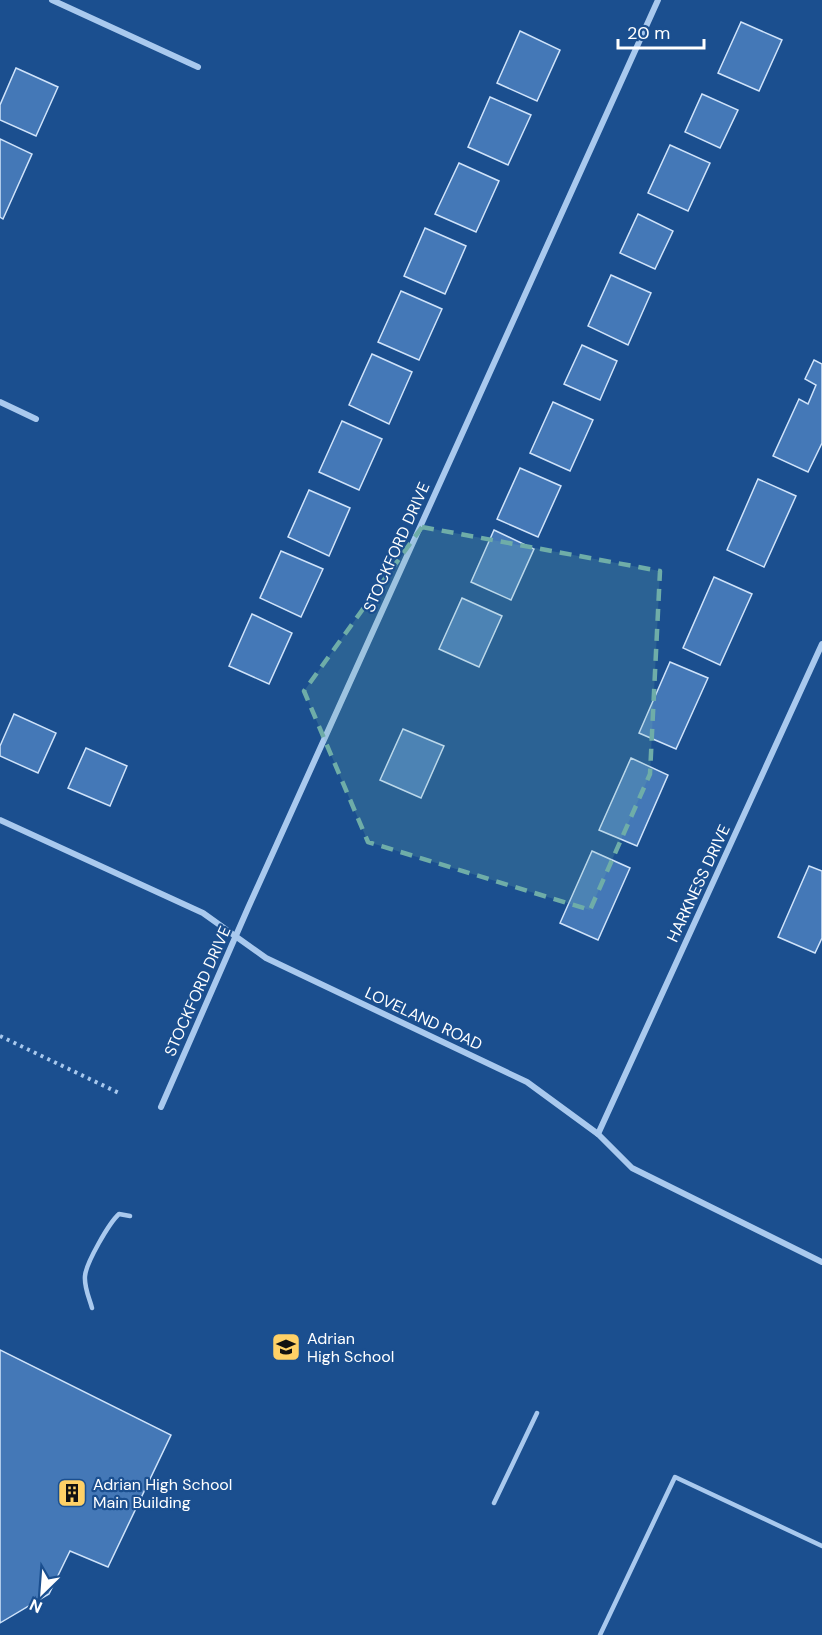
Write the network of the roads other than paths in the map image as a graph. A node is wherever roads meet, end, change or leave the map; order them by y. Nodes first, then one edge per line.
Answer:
1 (52, 0) edge
2 (658, 0) edge
3 (198, 67) dead end
4 (0, 402) edge
5 (36, 419) dead end
6 (822, 644) edge
7 (0, 820) edge
8 (236, 936) junction
9 (161, 1107) dead end
10 (598, 1134) junction
11 (130, 1216) dead end
12 (822, 1262) edge
13 (92, 1308) dead end
14 (537, 1413) dead end
15 (494, 1503) dead end
16 (822, 1546) edge
17 (600, 1635) edge

1 - 3 street
2 - 8 street, STOCKFORD DRIVE
4 - 5 street
6 - 10 street, HARKNESS DRIVE
7 - 8 street, LOVELAND ROAD
8 - 9 street, STOCKFORD DRIVE
8 - 10 street, LOVELAND ROAD
10 - 12 street, LOVELAND ROAD
11 - 13 lane
14 - 15 lane
16 - 17 lane

